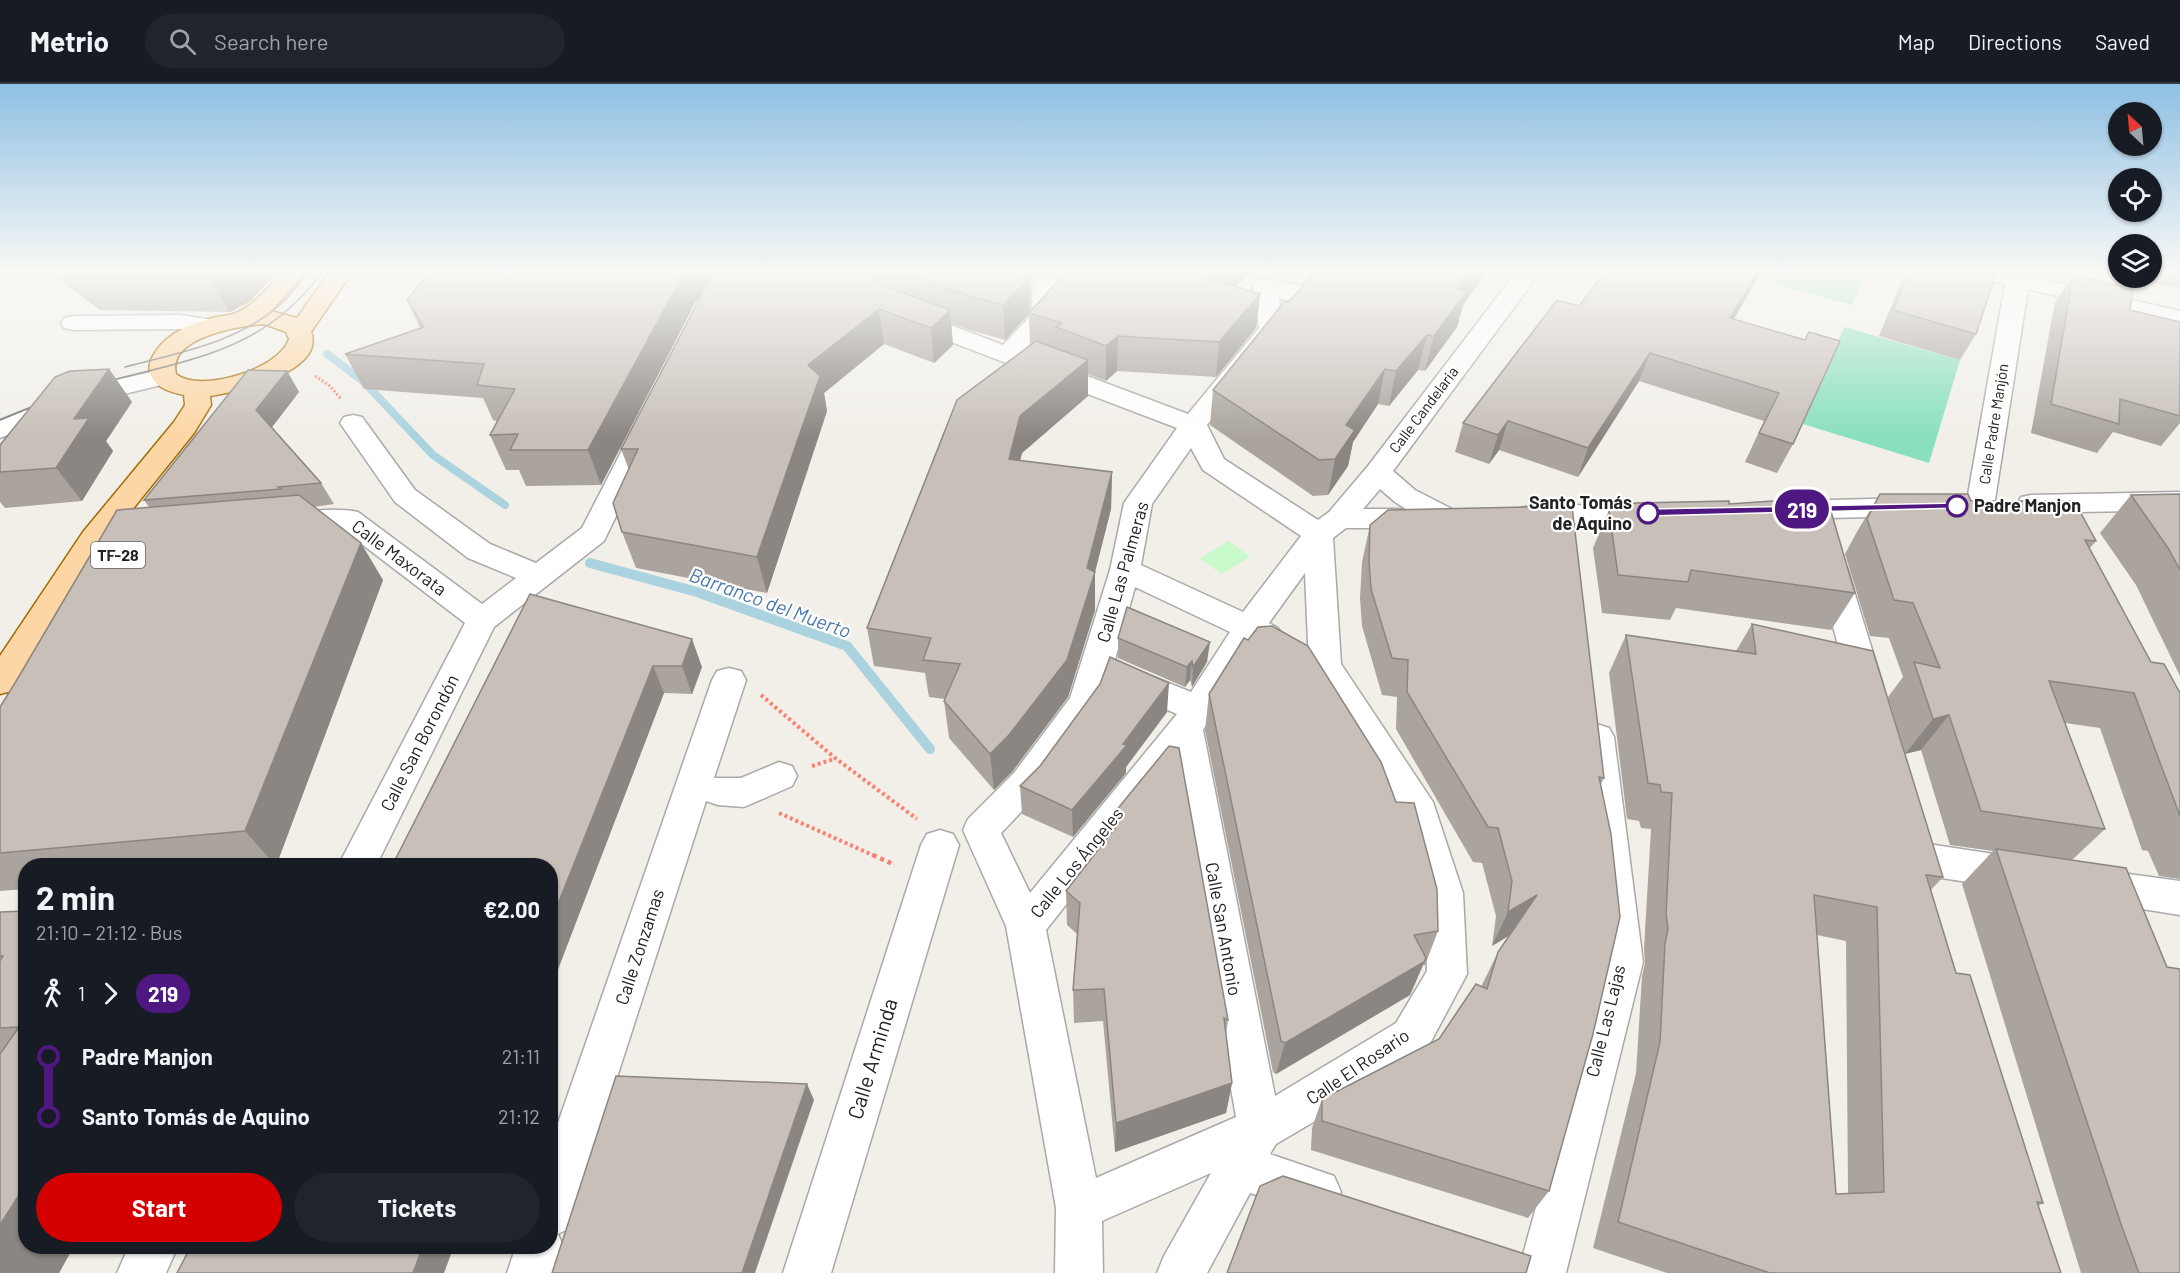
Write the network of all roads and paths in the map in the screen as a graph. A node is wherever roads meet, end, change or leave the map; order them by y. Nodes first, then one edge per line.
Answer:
1 (210, 326) edge
2 (296, 326) edge
3 (303, 326) edge
4 (932, 326) edge
5 (1033, 326) edge
6 (1270, 326) edge
7 (1487, 326) edge
8 (2005, 326) edge
9 (300, 330) junction
10 (1006, 356) junction
11 (284, 363) junction
12 (164, 377) junction
13 (244, 382) junction
14 (196, 388) junction
15 (658, 402) edge
16 (353, 423) joint
17 (1193, 425) junction
18 (0, 430) edge
19 (1378, 472) junction
20 (2180, 501) edge
21 (2046, 504) junction
22 (1961, 506) junction
23 (1815, 509) junction
24 (1757, 510) edge
25 (1676, 512) edge
26 (1502, 516) edge
27 (1329, 526) junction
28 (256, 527) edge
29 (2063, 535) edge
30 (129, 537) joint
31 (93, 539) junction
32 (1125, 570) junction
33 (539, 576) junction
34 (482, 620) junction
35 (1249, 627) junction
36 (1097, 665) junction
37 (1325, 666) junction
38 (729, 680) dead end
39 (0, 682) edge
40 (1593, 703) edge
41 (1192, 719) junction
42 (1877, 723) edge
43 (753, 792) dead end
44 (361, 858) edge
45 (1916, 858) edge
46 (935, 860) joint
47 (2180, 898) edge
48 (1026, 926) junction
49 (1250, 1148) junction
50 (558, 1190) edge
51 (1352, 1203) edge
52 (1079, 1208) junction
53 (151, 1254) edge
54 (537, 1254) edge
55 (1540, 1267) edge
56 (141, 1273) edge
57 (531, 1273) edge
58 (807, 1273) edge
59 (1079, 1273) edge
60 (1181, 1273) edge

1 - 12 main road
2 - 9 main road
3 - 9 main road, TF-28
4 - 10 street
5 - 10 street
6 - 17 street, Calle Las Palmeras
7 - 19 street, Calle Candelaria
8 - 22 street, Calle Padre Manjón
9 - 11 main road, TF-28
10 - 17 street
11 - 13 main road, TF-28
11 - 16 path
12 - 14 main road, TF-28
12 - 18 street
13 - 14 main road, TF-28
13 - 30 main road, TF-28
14 - 31 main road, TF-28
15 - 33 street
16 - 33 street
17 - 27 street
17 - 32 street, Calle Las Palmeras
19 - 27 street, Calle Candelaria
19 - 27 street
20 - 21 street
21 - 22 street
21 - 29 street
22 - 23 street
23 - 24 street
23 - 42 street
25 - 26 street
27 - 35 street, Calle Los Ángeles
27 - 37 street
28 - 34 street, Calle Maxorata
30 - 31 street
31 - 39 main road, TF-28
32 - 35 street
32 - 36 street, Calle Las Palmeras
33 - 34 street
34 - 44 street, Calle San Borondón
35 - 37 street
35 - 41 street, Calle Los Ángeles
36 - 41 street
36 - 48 street, Calle Las Palmeras
37 - 49 street, Calle El Rosario
38 - 50 street, Calle Zonzamas
40 - 55 street, Calle Las Lajas
41 - 48 street, Calle Los Ángeles
41 - 49 street, Calle San Antonio
43 - 46 path
45 - 47 street
46 - 58 street, Calle Arminda
48 - 52 street, Calle Los Ángeles
49 - 51 street
49 - 52 street
49 - 60 street, Calle El Rosario
52 - 59 street, Calle Los Ángeles
53 - 56 street
54 - 57 street

